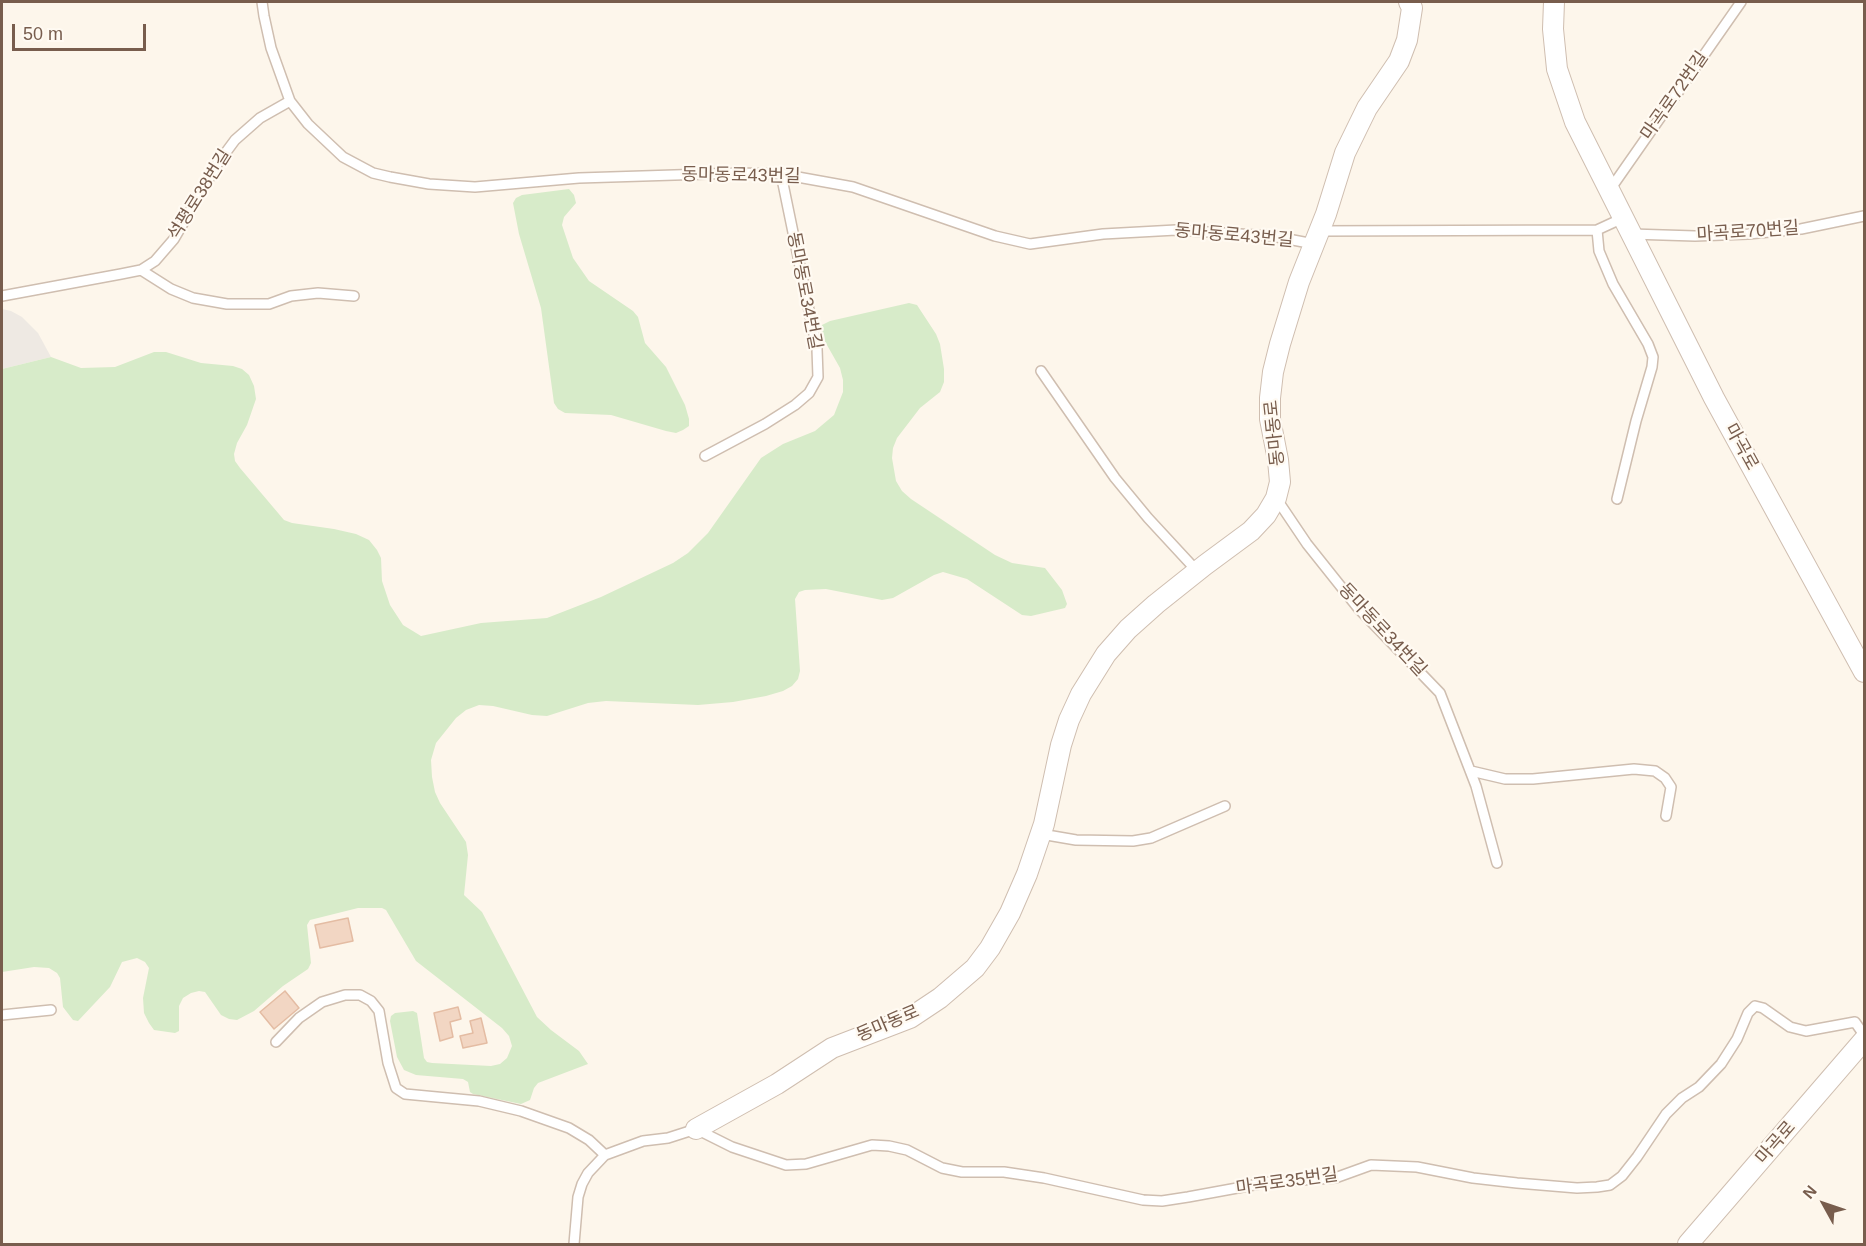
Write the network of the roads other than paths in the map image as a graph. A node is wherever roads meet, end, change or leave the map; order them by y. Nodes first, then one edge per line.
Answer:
1 (262, 2) edge
2 (1409, 2) edge
3 (1554, 2) edge
4 (1741, 2) edge
5 (290, 101) junction
6 (780, 174) junction
7 (1610, 191) junction
8 (1864, 216) edge
9 (1627, 226) junction
10 (1597, 230) junction
11 (1317, 237) junction
12 (141, 270) junction
13 (2, 296) edge
14 (354, 296) dead end
15 (1041, 371) dead end
16 (705, 456) dead end
17 (1276, 498) junction
18 (1617, 498) dead end
19 (1197, 571) junction
20 (1864, 672) edge
21 (1471, 771) junction
22 (1225, 806) dead end
23 (1665, 816) dead end
24 (1041, 834) junction
25 (1497, 863) dead end
26 (51, 1010) dead end
27 (2, 1015) edge
28 (1864, 1035) edge
29 (1864, 1040) edge
30 (276, 1042) dead end
31 (696, 1129) junction
32 (605, 1155) junction
33 (574, 1245) edge
34 (1688, 1245) edge

1 - 5 lane, 동마동로43번길
2 - 11 street, 동마동로
3 - 7 street, 마곡로
4 - 7 lane, 마곡로72번길
5 - 6 lane, 동마동로43번길
5 - 12 lane, 석평로38번길
6 - 11 lane, 동마동로43번길
6 - 16 lane, 동마동로34번길
7 - 9 street, 마곡로
8 - 9 lane, 마곡로70번길
9 - 10 lane
9 - 20 street, 마곡로
10 - 11 lane
10 - 18 lane
11 - 17 street, 동마동로
12 - 13 lane, 석평로38번길
12 - 14 lane
15 - 19 lane
17 - 19 street, 동마동로
17 - 21 lane, 동마동로34번길
19 - 24 street, 동마동로
21 - 23 lane
21 - 25 lane, 동마동로34번길
22 - 24 lane
24 - 31 street, 동마동로
26 - 27 lane
28 - 31 lane, 마곡로35번길
29 - 34 street, 마곡로
30 - 32 lane
31 - 32 lane
32 - 33 lane

